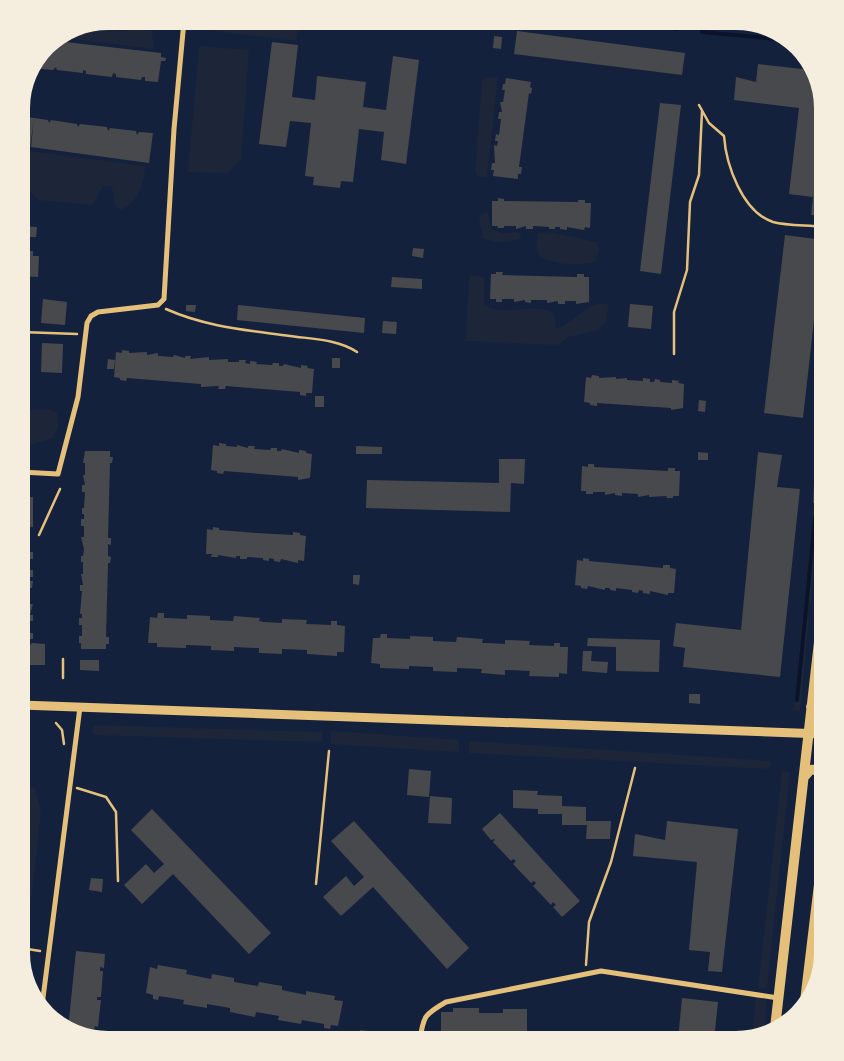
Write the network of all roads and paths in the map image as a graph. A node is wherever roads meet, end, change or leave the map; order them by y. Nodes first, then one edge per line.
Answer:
1 (183, 30) edge
2 (698, 105) dead end
3 (702, 111) junction
4 (814, 226) edge
5 (158, 305) junction
6 (30, 332) edge
7 (86, 335) junction
8 (357, 352) dead end
9 (674, 354) dead end
10 (30, 472) edge
11 (60, 489) dead end
12 (39, 535) dead end
13 (63, 659) dead end
14 (63, 678) dead end
15 (814, 682) edge
16 (30, 705) edge
17 (80, 707) junction
18 (811, 707) junction
19 (814, 711) edge
20 (56, 723) dead end
21 (808, 733) junction
22 (814, 733) edge
23 (64, 744) dead end
24 (329, 751) dead end
25 (635, 768) dead end
26 (814, 770) edge
27 (804, 777) junction
28 (69, 785) junction
29 (118, 881) dead end
30 (316, 884) dead end
31 (814, 926) edge
32 (30, 949) edge
33 (49, 952) junction
34 (586, 974) junction
35 (807, 985) edge
36 (43, 996) edge
37 (778, 998) junction
38 (776, 1020) edge
39 (421, 1031) edge

1 - 5 street
2 - 3 path
3 - 4 path
3 - 9 path
5 - 7 street
5 - 8 path
6 - 7 path
7 - 10 street
11 - 12 path
13 - 14 path
15 - 18 main road
16 - 17 street
17 - 21 street
17 - 28 street
18 - 19 main road
18 - 21 main road
20 - 23 path
21 - 22 street
21 - 27 main road
24 - 30 path
25 - 34 path
26 - 27 main road
27 - 37 main road
28 - 29 path
28 - 33 street
31 - 35 main road
32 - 33 path
33 - 36 street
34 - 37 street
34 - 39 street
37 - 38 main road

